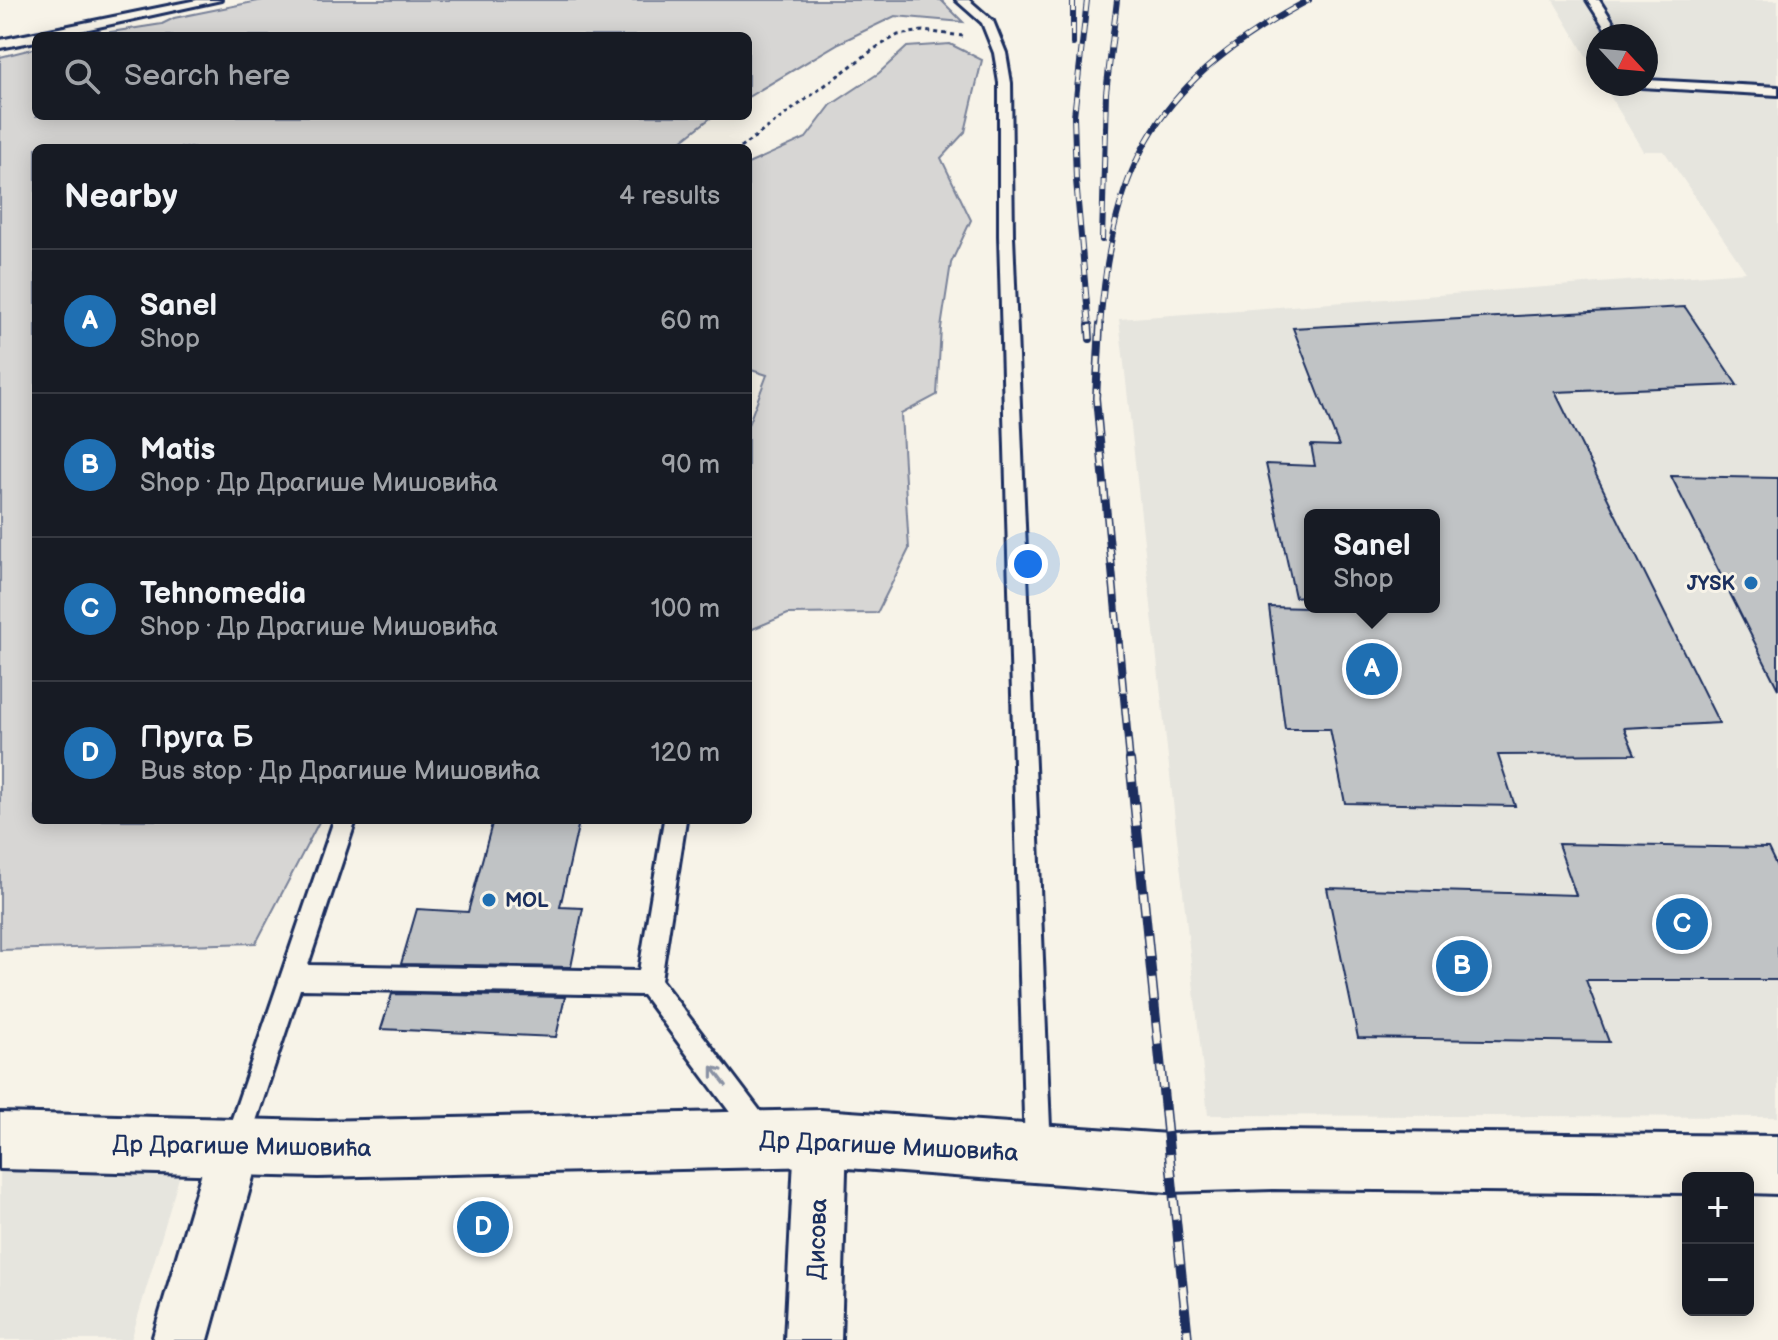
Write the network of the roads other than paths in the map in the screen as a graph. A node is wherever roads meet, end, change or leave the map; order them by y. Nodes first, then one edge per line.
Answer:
1 (215, 0) edge
2 (962, 0) edge
3 (1593, 0) edge
4 (1608, 24) edge
5 (57, 32) edge
6 (32, 37) edge
7 (0, 44) edge
8 (1658, 85) edge
9 (1778, 91) edge
10 (344, 824) edge
11 (674, 824) edge
12 (291, 977) junction
13 (649, 983) junction
14 (821, 1138) junction
15 (766, 1139) junction
16 (0, 1141) edge
17 (235, 1148) junction
18 (1038, 1154) junction
19 (1778, 1165) edge
20 (180, 1340) edge
21 (813, 1340) edge

1 - 5 lane
2 - 18 lane
3 - 4 lane
6 - 7 lane
8 - 9 lane
10 - 12 lane
11 - 13 lane
12 - 13 lane
12 - 17 lane
15 -> 13 lane
14 - 15 main road, Др Драгише Мишовића
14 - 18 main road, Др Драгише Мишовића
14 - 21 street, Дисова
15 - 17 main road, Др Драгише Мишовића
16 - 17 main road, Др Драгише Мишовића
17 - 20 street
18 - 19 main road, Др Драгише Мишовића

